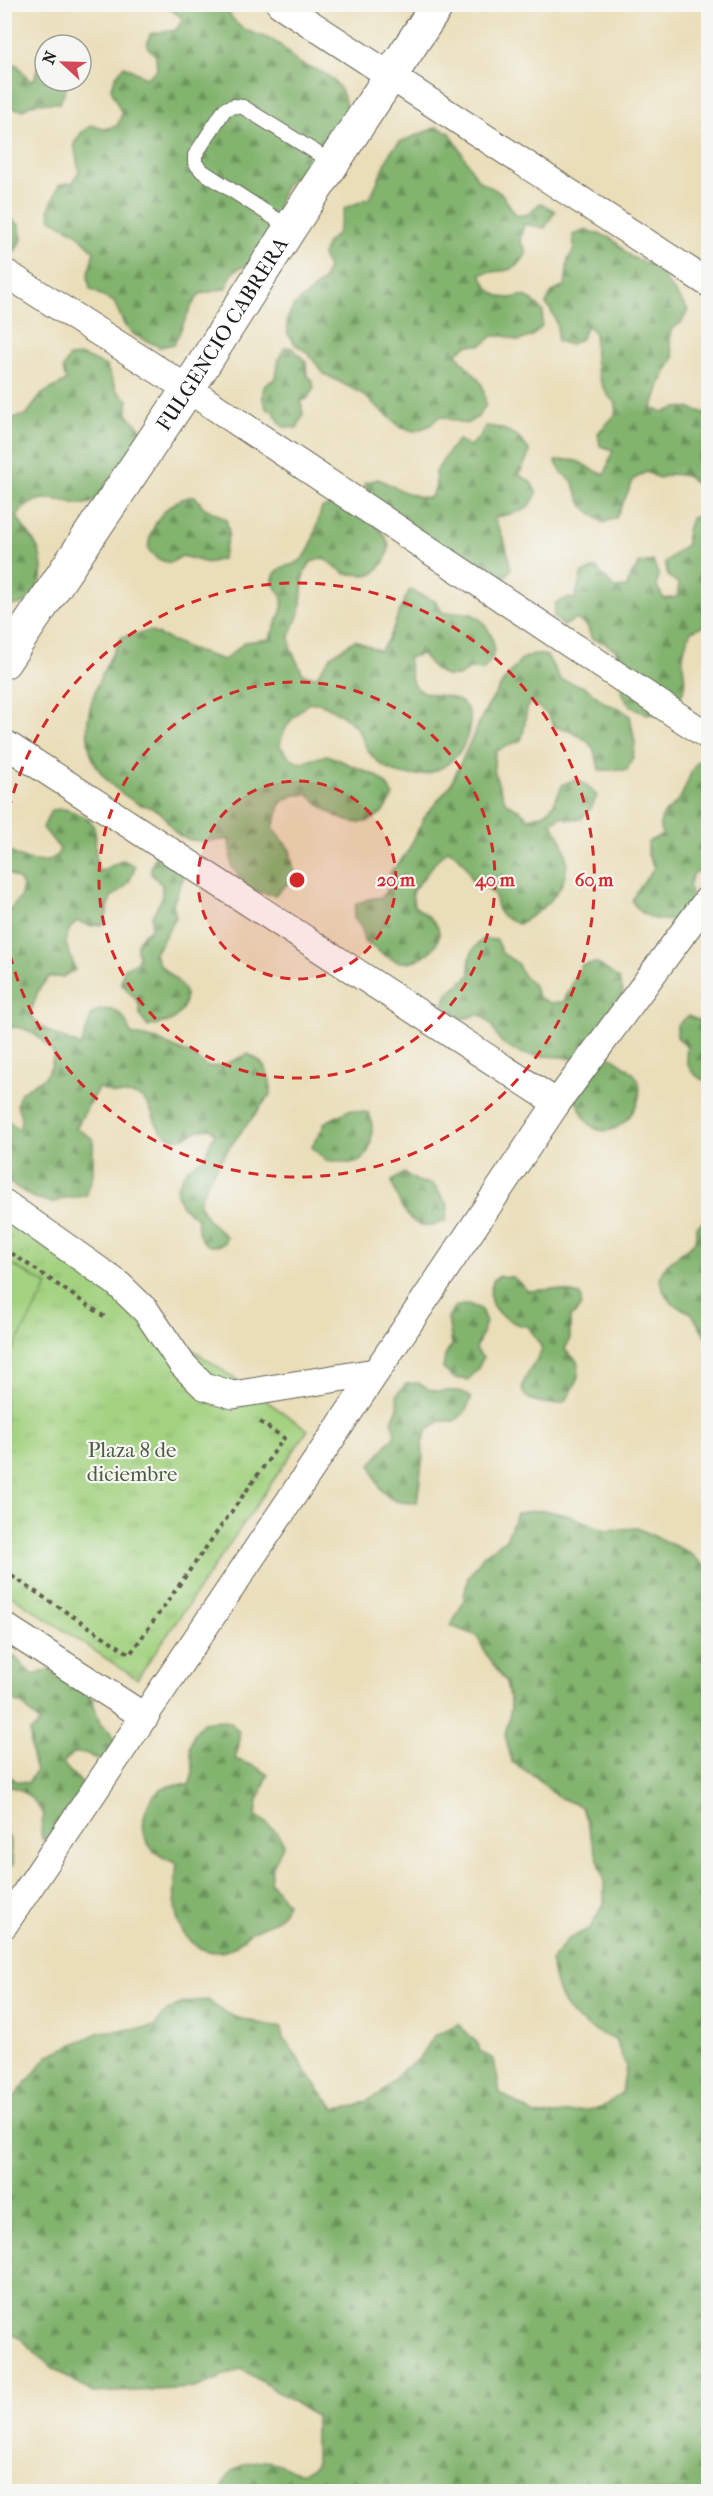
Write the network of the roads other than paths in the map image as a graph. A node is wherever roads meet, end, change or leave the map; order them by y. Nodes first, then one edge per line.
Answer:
1 (280, 4) edge
2 (438, 4) edge
3 (391, 76) junction
4 (333, 163) junction
5 (290, 228) junction
6 (4, 272) edge
7 (708, 283) edge
8 (188, 389) junction
9 (4, 662) edge
10 (708, 736) edge
11 (4, 743) edge
12 (708, 899) edge
13 (557, 1103) junction
14 (4, 1203) edge
15 (375, 1372) junction
16 (4, 1626) edge
17 (145, 1717) junction
18 (4, 1925) edge

1 - 3 street
2 - 3 main road, FULGENCIO CABRERA
3 - 4 main road, FULGENCIO CABRERA
3 - 7 street
4 - 5 main road, FULGENCIO CABRERA
4 - 5 lane
5 - 8 main road, FULGENCIO CABRERA
6 - 8 street
8 - 9 main road, FULGENCIO CABRERA
8 - 10 street
11 - 13 street
12 - 13 street
13 - 15 street
14 - 15 street
15 - 17 street
16 - 17 street
17 - 18 street

